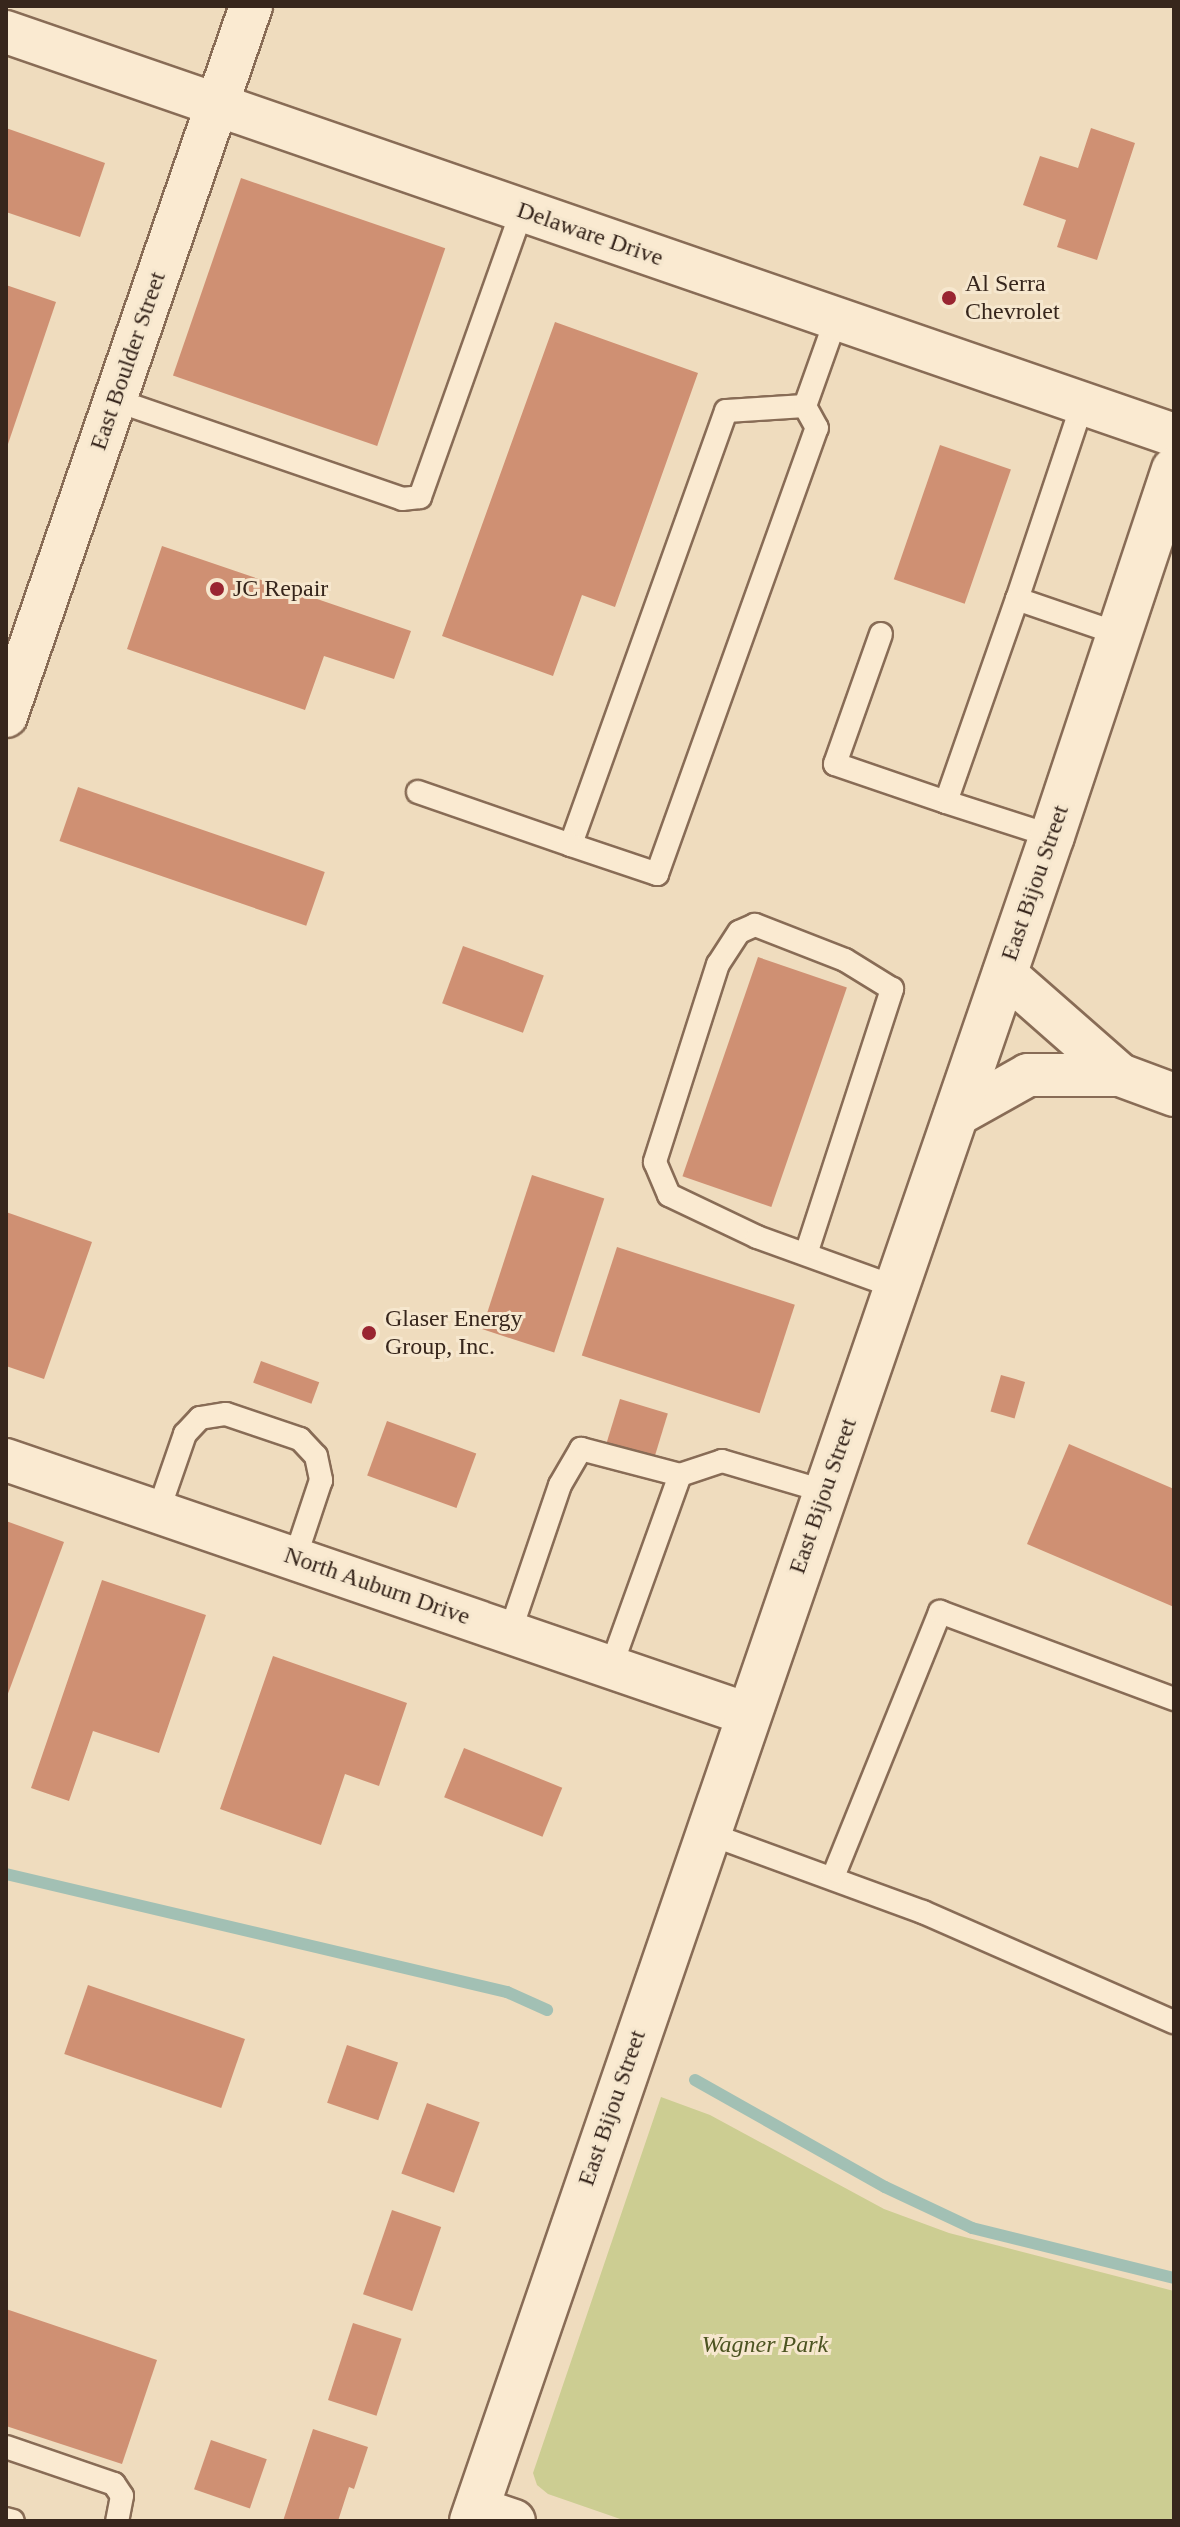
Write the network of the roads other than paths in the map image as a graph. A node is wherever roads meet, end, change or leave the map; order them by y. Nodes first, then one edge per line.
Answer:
1 (251, 6) edge
2 (6, 32) edge
3 (216, 106) junction
4 (522, 211) junction
5 (836, 319) junction
6 (115, 400) junction
7 (1082, 405) junction
8 (805, 406) junction
9 (1174, 435) edge
10 (1174, 470) edge
11 (1017, 599) junction
12 (881, 634) dead end
13 (1119, 634) junction
14 (6, 716) edge
15 (418, 792) dead end
16 (946, 802) junction
17 (1052, 836) junction
18 (571, 845) junction
19 (1004, 973) junction
20 (1120, 1075) junction
21 (1174, 1095) edge
22 (955, 1116) junction
23 (806, 1254) junction
24 (895, 1287) junction
25 (6, 1460) edge
26 (680, 1475) junction
27 (824, 1491) junction
28 (158, 1512) junction
29 (295, 1558) junction
30 (510, 1632) junction
31 (611, 1667) junction
32 (1174, 1699) edge
33 (747, 1714) junction
34 (707, 1833) junction
35 (833, 1877) junction
36 (1174, 2022) edge
37 (6, 2447) edge
38 (487, 2517) edge
39 (6, 2519) edge
40 (13, 2521) edge
41 (117, 2521) edge

1 - 3 street, East Boulder Street
2 - 3 street, Delaware Drive
3 - 4 street, Delaware Drive
3 - 6 street, East Boulder Street
4 - 5 street, Delaware Drive
4 - 6 lane
5 - 7 street, Delaware Drive
5 - 8 lane
6 - 14 street, East Boulder Street
7 - 9 street, Delaware Drive
7 - 11 lane
8 - 18 lane
8 - 18 lane
10 - 13 street, East Bijou Street
11 - 13 lane
11 - 16 lane
12 - 16 lane
13 - 17 street, East Bijou Street
15 - 18 lane
16 - 17 lane
17 - 19 street, East Bijou Street
19 - 20 street
19 - 22 street, East Bijou Street
20 - 21 street
20 - 22 street
22 - 24 street, East Bijou Street
23 - 23 lane
23 - 24 lane
24 - 27 street, East Bijou Street
25 - 28 street, North Auburn Drive
26 - 27 lane
26 - 30 lane
26 - 31 lane
27 - 33 street, East Bijou Street
28 - 29 street, North Auburn Drive
28 - 29 lane
29 - 30 street, North Auburn Drive
30 - 31 street, North Auburn Drive
31 - 33 street, North Auburn Drive
32 - 35 lane
33 - 34 street, East Bijou Street
34 - 35 lane
34 - 38 street, East Bijou Street
35 - 36 lane
37 - 41 lane
39 - 40 lane

